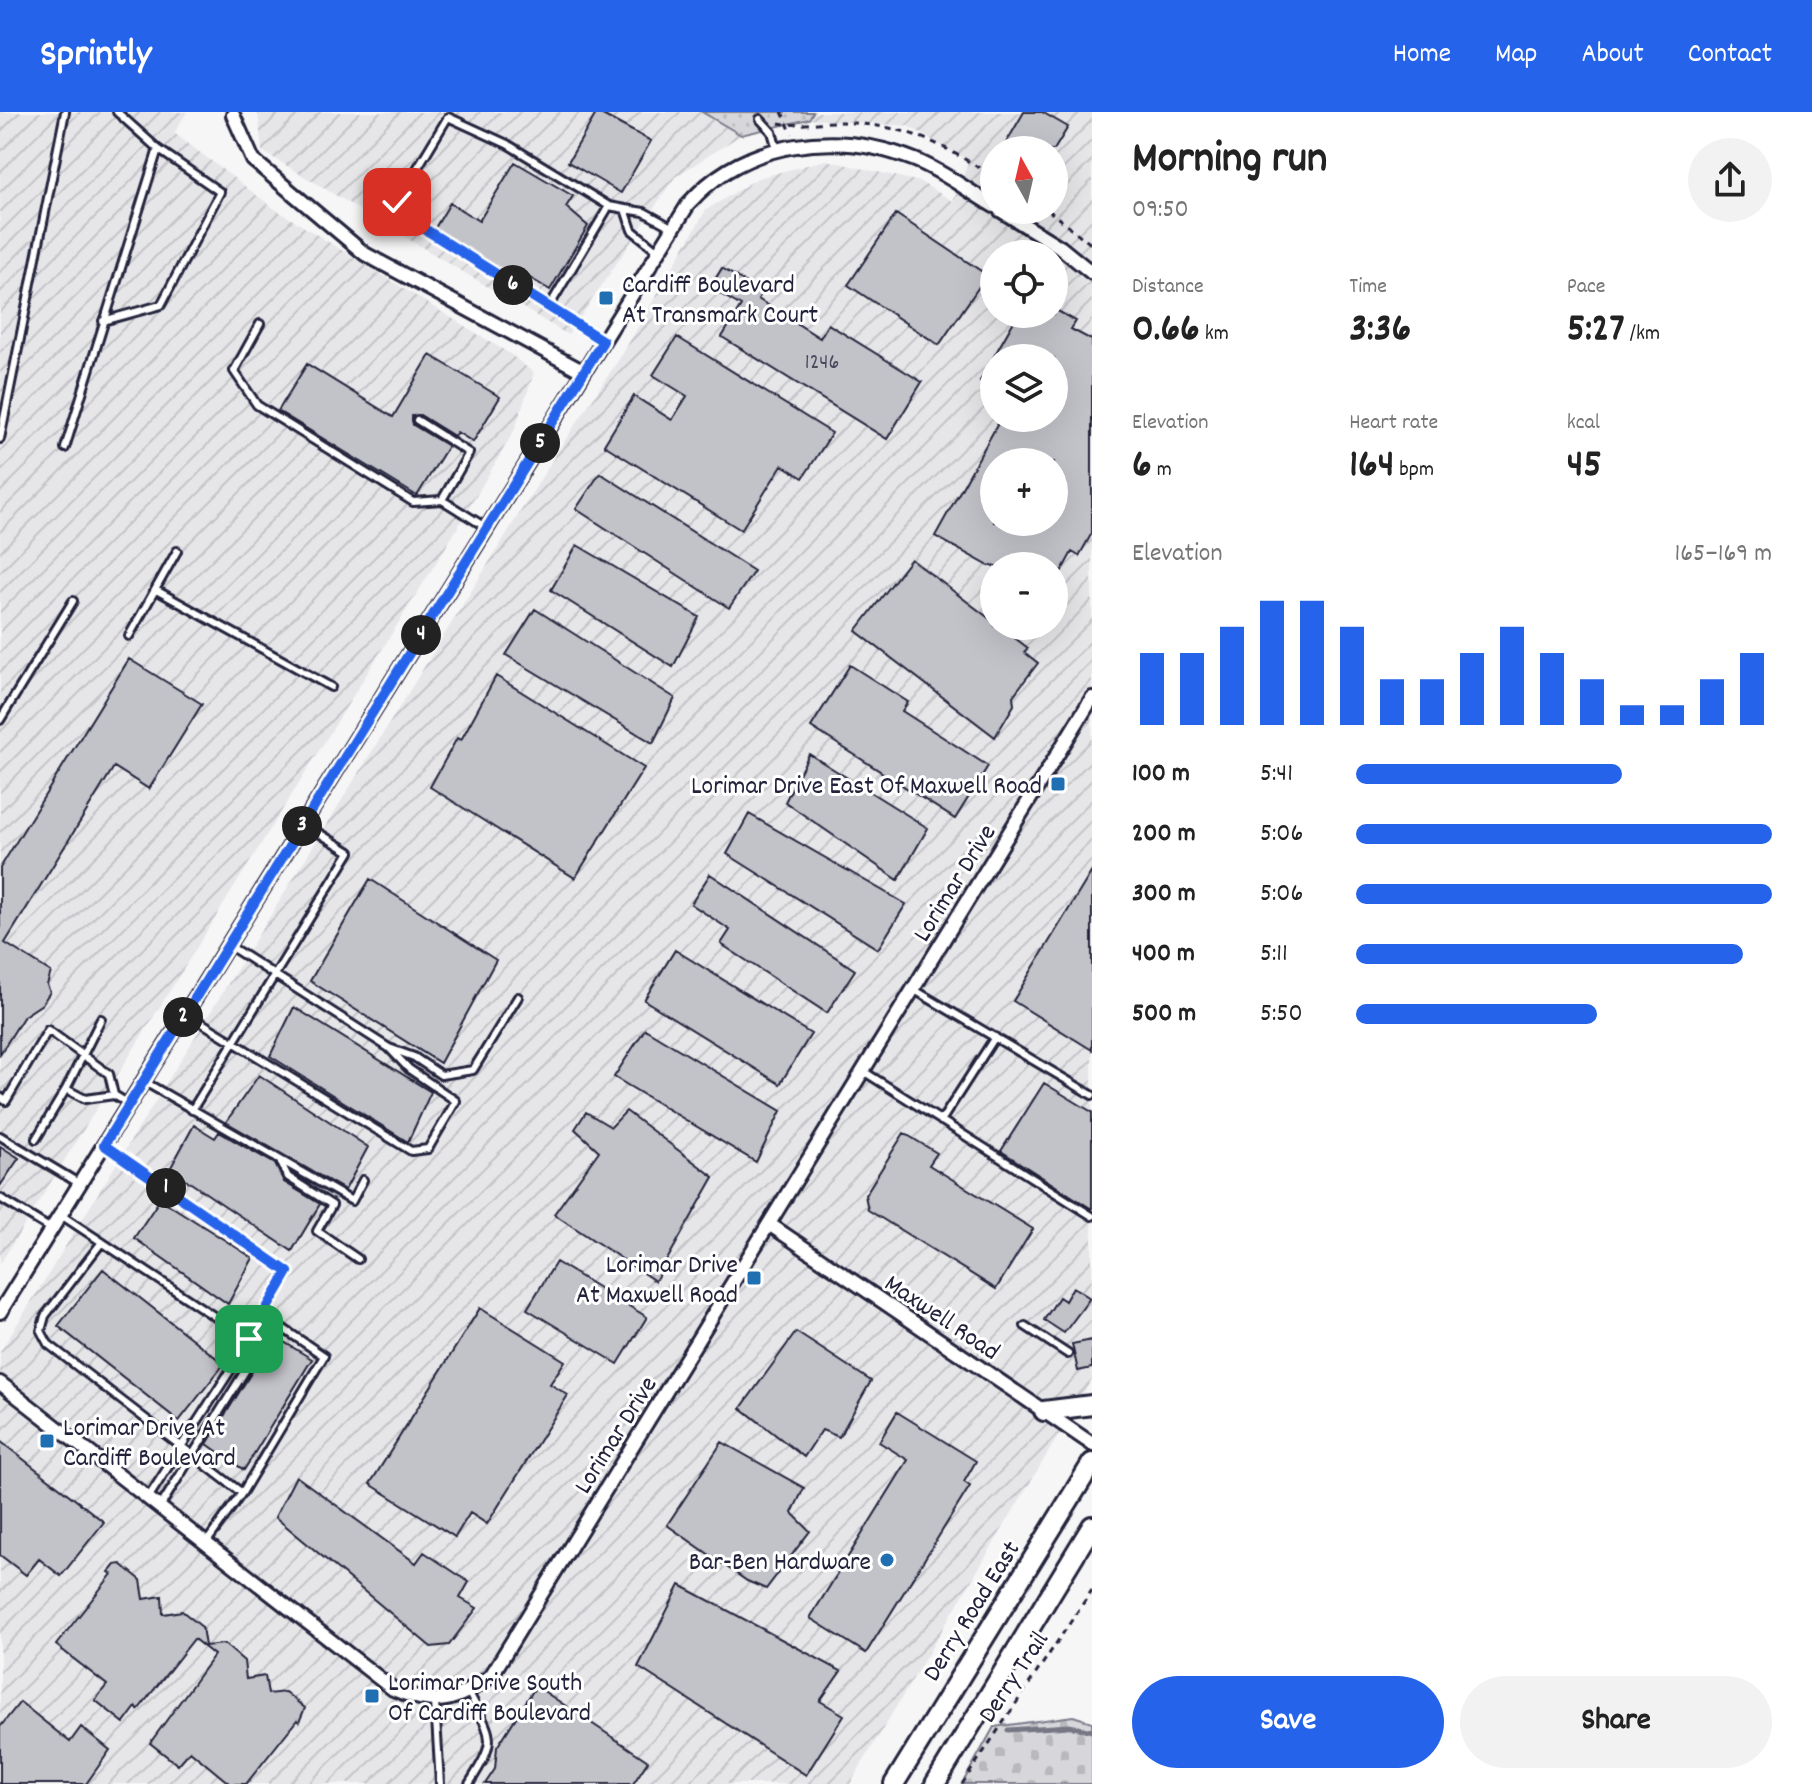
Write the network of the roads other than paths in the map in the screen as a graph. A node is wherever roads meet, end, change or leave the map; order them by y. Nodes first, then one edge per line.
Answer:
1 (65, 112) edge
2 (117, 112) edge
3 (233, 115) dead end
4 (760, 119) road end
5 (158, 149) junction
6 (777, 149) junction
7 (980, 198) edge
8 (609, 206) junction
9 (625, 209) junction
10 (1023, 224) edge
11 (673, 228) junction
12 (658, 252) junction
13 (1092, 273) edge
14 (549, 307) junction
15 (103, 321) junction
16 (260, 324) dead end
17 (603, 341) junction
18 (584, 372) junction
19 (417, 420) dead end
20 (0, 439) edge
21 (65, 448) dead end
22 (442, 500) junction
23 (487, 528) junction
24 (177, 551) dead end
25 (156, 590) junction
26 (73, 601) dead end
27 (129, 636) dead end
28 (331, 687) dead end
29 (1092, 698) edge
30 (0, 720) edge
31 (303, 824) junction
32 (228, 945) junction
33 (274, 975) junction
34 (913, 989) junction
35 (518, 997) dead end
36 (186, 1013) junction
37 (101, 1019) dead end
38 (995, 1037) junction
39 (233, 1042) junction
40 (389, 1048) junction
41 (82, 1056) junction
42 (863, 1071) junction
43 (143, 1081) junction
44 (66, 1089) junction
45 (114, 1095) junction
46 (1092, 1095) edge
47 (0, 1097) edge
48 (129, 1104) junction
49 (192, 1110) junction
50 (941, 1121) junction
51 (0, 1136) edge
52 (36, 1139) dead end
53 (104, 1145) junction
54 (281, 1163) junction
55 (363, 1180) dead end
56 (80, 1184) junction
57 (0, 1198) edge
58 (61, 1215) junction
59 (1092, 1216) edge
60 (769, 1224) junction
61 (51, 1229) junction
62 (102, 1242) junction
63 (358, 1259) dead end
64 (0, 1312) edge
65 (1025, 1326) dead end
66 (249, 1339) junction
67 (1068, 1354) dead end
68 (0, 1383) edge
69 (1092, 1405) edge
70 (1044, 1411) junction
71 (1092, 1444) edge
72 (181, 1447) junction
73 (193, 1456) junction
74 (1092, 1463) edge
75 (242, 1493) junction
76 (148, 1498) junction
77 (160, 1507) junction
78 (1089, 1535) edge
79 (206, 1543) junction
80 (469, 1693) junction
81 (435, 1702) junction
82 (440, 1784) edge
83 (469, 1784) edge
84 (894, 1784) edge
85 (935, 1784) edge

1 - 20 lane
2 - 5 lane
3 - 18 street
4 - 6 lane
5 - 15 lane
5 - 15 lane
6 - 7 street
6 - 11 street
8 - 9 lane
8 - 14 lane
8 - 14 lane
9 - 11 lane
9 - 12 lane
10 - 13 street
11 - 12 street
12 - 17 street
14 - 17 lane
15 - 21 lane
16 - 22 lane
17 - 18 street
18 - 23 street
19 - 22 lane
22 - 23 lane
23 - 31 street
24 - 25 lane
25 - 27 lane
25 - 28 lane
26 - 30 lane
29 - 34 street, Lorimar Drive
31 - 32 street
31 - 33 lane
32 - 33 lane
32 - 36 street
33 - 39 lane
33 - 40 lane
34 - 38 lane
34 - 42 street, Lorimar Drive
35 - 40 lane
36 - 39 lane
36 - 43 street
37 - 41 lane
38 - 46 lane
38 - 50 lane
39 - 40 lane
39 - 49 lane
41 - 44 lane
41 - 45 lane
41 - 47 lane
42 - 50 lane
42 - 60 street, Lorimar Drive
43 - 48 street
43 - 49 lane
44 - 45 lane
44 - 52 lane
45 - 48 lane
48 - 53 street
49 - 54 lane
50 - 59 lane
51 - 56 lane
53 - 56 street
53 - 66 lane
54 - 55 lane
54 - 63 lane
56 - 58 street
57 - 61 lane
58 - 61 street
58 - 62 lane
60 - 70 street, Maxwell Road
60 - 80 street, Lorimar Drive
61 - 64 street
62 - 66 lane
62 - 72 lane
65 - 67 lane
66 - 72 lane
68 - 76 street
69 - 70 main road
70 - 71 street, Maxwell Road
72 - 73 lane
72 - 76 lane
73 - 75 lane
73 - 75 lane
73 - 77 lane
74 - 84 main road, Derry Road East
75 - 79 lane
76 - 77 street
77 - 79 street
78 - 85 main road
79 - 81 street
80 - 81 street, Lorimar Drive
80 - 83 lane
81 - 82 lane

